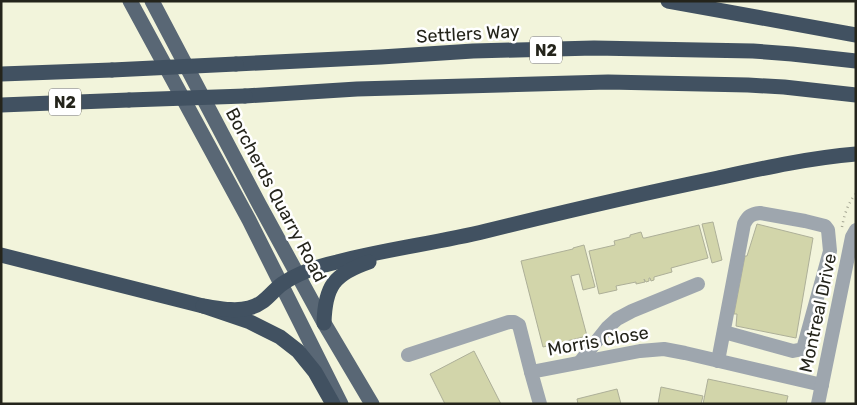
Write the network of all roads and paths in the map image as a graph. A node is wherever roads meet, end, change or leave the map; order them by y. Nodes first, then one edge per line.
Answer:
1 (130, 1) edge
2 (152, 1) edge
3 (668, 1) edge
4 (856, 35) edge
5 (856, 62) edge
6 (1, 74) edge
7 (856, 95) edge
8 (1, 105) edge
9 (856, 154) edge
10 (856, 230) edge
11 (418, 246) junction
12 (1, 254) edge
13 (298, 275) junction
14 (698, 284) dead end
15 (281, 285) junction
16 (204, 306) junction
17 (324, 323) junction
18 (724, 332) junction
19 (408, 355) dead end
20 (718, 361) junction
21 (580, 362) junction
22 (531, 372) junction
23 (822, 385) junction
24 (333, 404) edge
25 (341, 404) edge
26 (372, 404) edge
27 (540, 404) edge
28 (818, 404) edge

1 - 15 main road, Borcherds Quarry Road
2 - 13 main road, Borcherds Quarry Road
3 - 4 highway
5 - 6 highway, Settlers Way / N2, bridge
7 - 8 highway, N2, bridge
9 - 11 highway
10 - 23 street, Montreal Drive
11 - 13 highway
11 - 17 highway
12 - 16 highway
13 - 15 highway
13 - 17 main road, Borcherds Quarry Road
14 - 21 street
15 - 16 highway
15 - 25 main road, Borcherds Quarry Road
16 - 24 highway
17 - 26 main road, Borcherds Quarry Road
18 - 18 street
18 - 20 street
19 - 22 street
20 - 21 street, Morris Close
20 - 23 street, Morris Close
21 - 22 street, Morris Close
22 - 27 street, Morris Close
23 - 28 street, Montreal Drive

